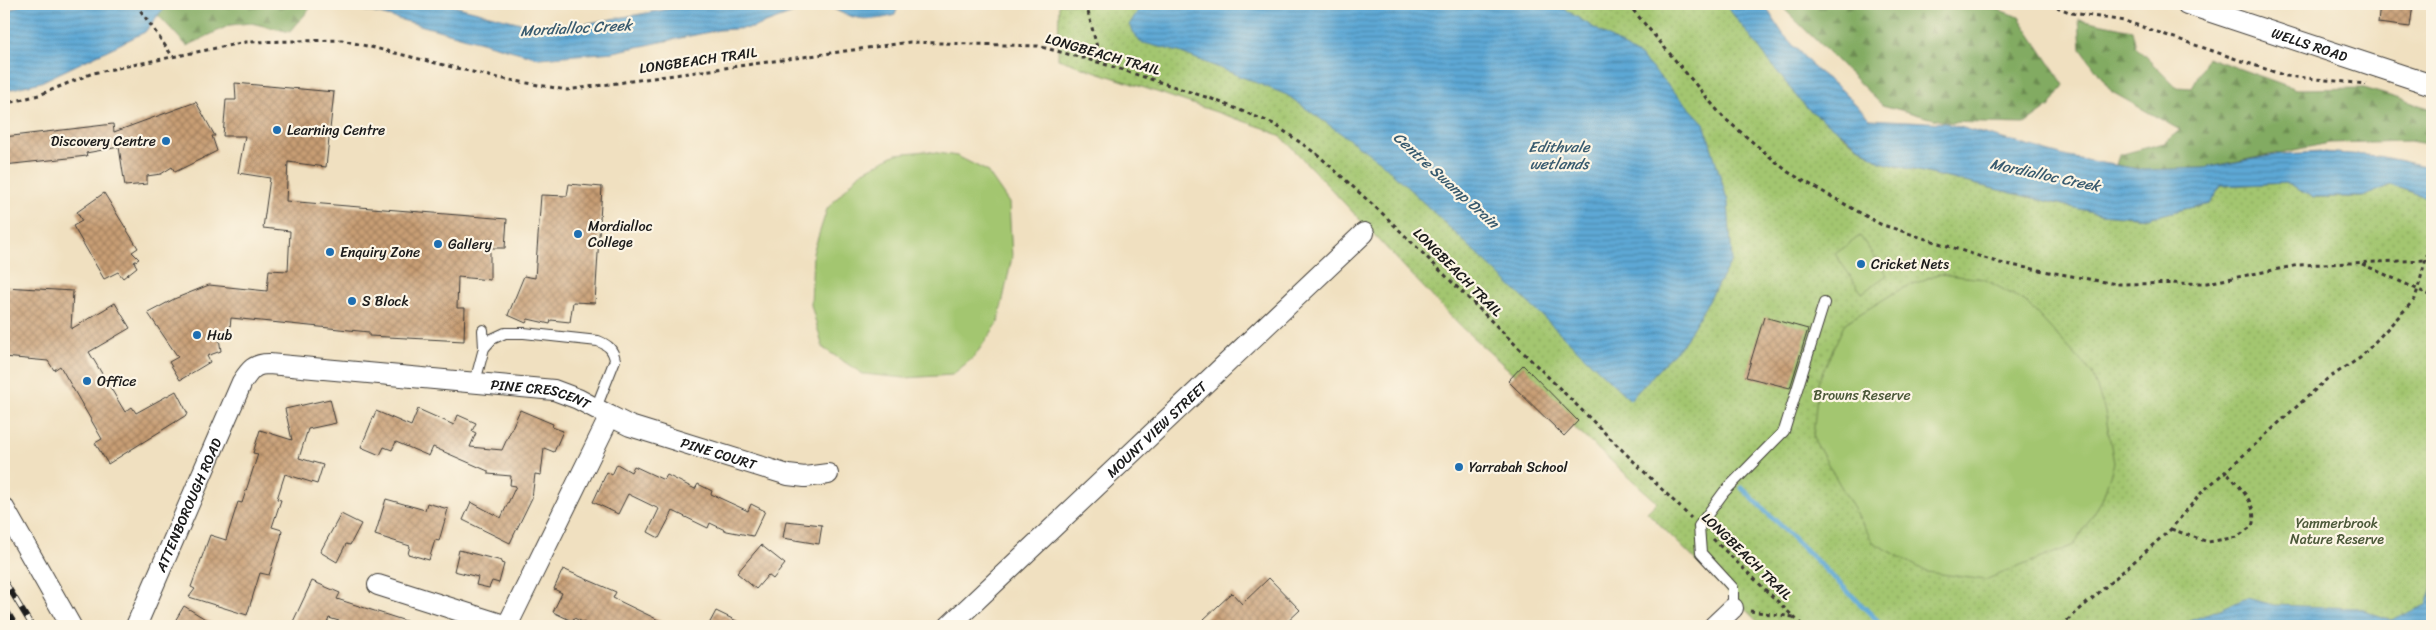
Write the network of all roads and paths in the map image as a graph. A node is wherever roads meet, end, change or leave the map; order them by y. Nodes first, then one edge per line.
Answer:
1 (136, 4) edge
2 (1086, 4) edge
3 (1628, 4) edge
4 (2049, 4) edge
5 (2187, 4) edge
6 (2242, 13) edge
7 (173, 57) junction
8 (1101, 63) junction
9 (2373, 84) dead end
10 (2432, 85) edge
11 (4, 104) edge
12 (1364, 233) dead end
13 (2432, 237) edge
14 (2426, 260) junction
15 (2432, 262) edge
16 (2361, 264) junction
17 (2419, 290) junction
18 (2432, 296) edge
19 (1824, 303) dead end
20 (483, 330) dead end
21 (484, 348) junction
22 (242, 382) joint
23 (475, 382) junction
24 (603, 412) junction
25 (2226, 471) junction
26 (828, 474) dead end
27 (4, 508) edge
28 (2171, 529) junction
29 (1700, 530) junction
30 (378, 585) dead end
31 (1733, 608) junction
32 (1794, 617) junction
33 (71, 626) edge
34 (136, 626) edge
35 (507, 626) edge
36 (949, 626) edge
37 (1714, 626) edge
38 (1804, 626) edge
39 (2060, 626) edge

1 - 7 path
2 - 8 path
3 - 16 path
4 - 9 path
5 - 6 street, WELLS ROAD
6 - 10 street, WELLS ROAD
7 - 8 path, LONGBEACH TRAIL
7 - 11 path, LONGBEACH TRAIL
8 - 29 path, LONGBEACH TRAIL
12 - 36 street, MOUNT VIEW STREET
13 - 14 path
14 - 15 path
14 - 16 path
14 - 17 path
16 - 17 path
17 - 18 path
17 - 25 path
19 - 29 lane
20 - 21 lane
21 - 23 lane
21 - 24 lane
22 - 23 street, PINE CRESCENT
22 - 34 street, ATTENBOROUGH ROAD
23 - 24 street, PINE CRESCENT
24 - 26 street, PINE COURT
24 - 35 street
25 - 28 path
25 - 28 path
27 - 33 street
28 - 39 path
29 - 31 lane
29 - 32 path, LONGBEACH TRAIL
30 - 35 street
31 - 32 path
31 - 37 street
32 - 38 path, LONGBEACH TRAIL

